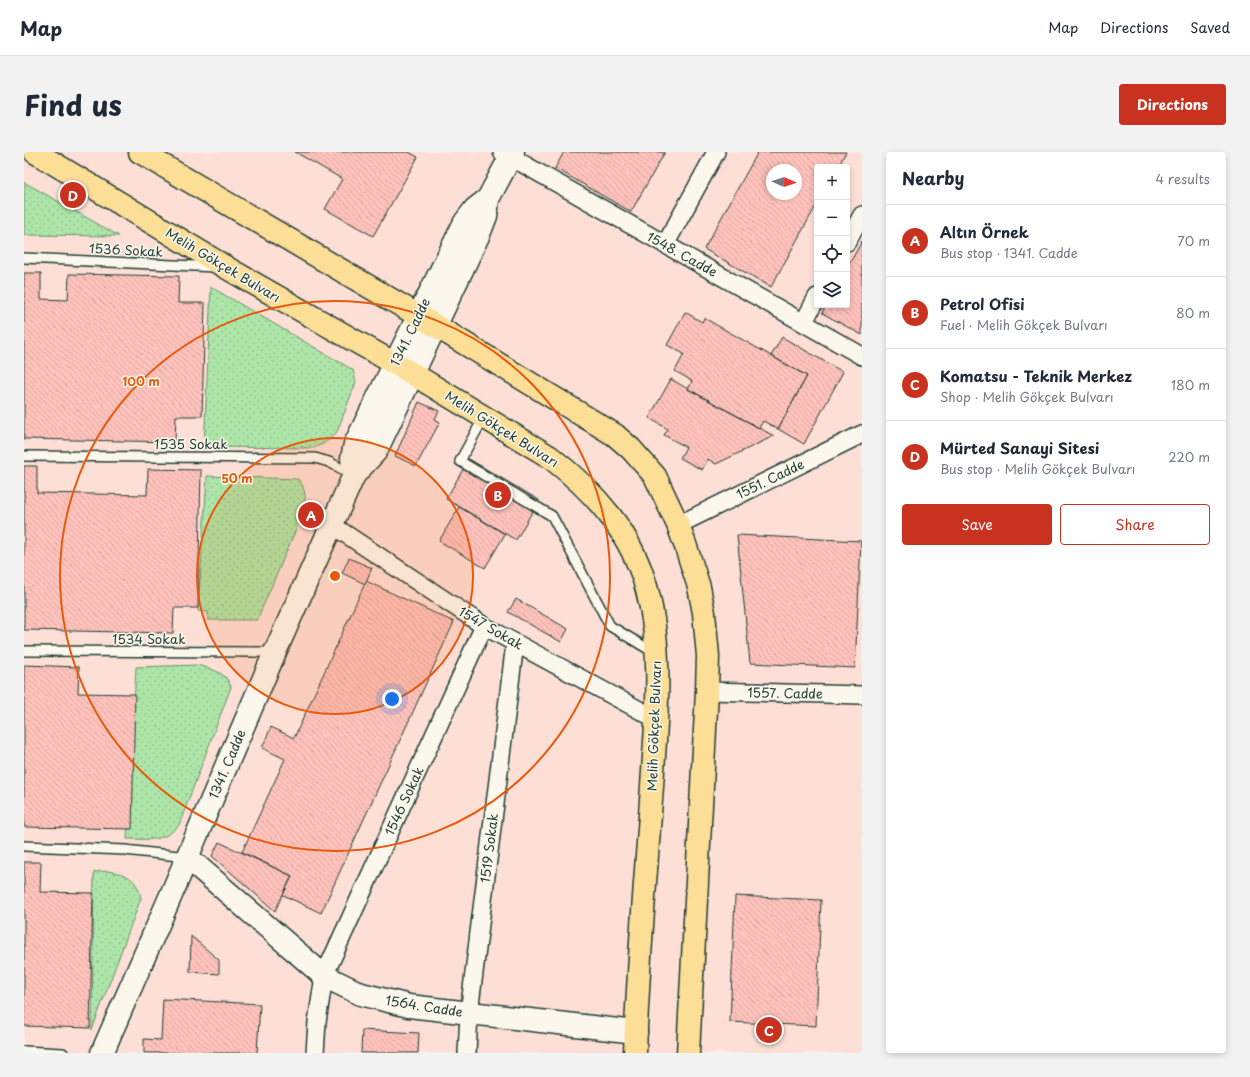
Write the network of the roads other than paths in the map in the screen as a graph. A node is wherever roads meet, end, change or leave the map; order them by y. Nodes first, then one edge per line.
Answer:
1 (35, 152) edge
2 (140, 152) edge
3 (716, 152) edge
4 (509, 154) edge
5 (862, 215) edge
6 (850, 237) edge
7 (665, 245) junction
8 (24, 258) edge
9 (228, 268) junction
10 (814, 303) edge
11 (427, 321) junction
12 (804, 322) junction
13 (862, 356) edge
14 (403, 369) junction
15 (484, 417) junction
16 (862, 434) edge
17 (24, 456) edge
18 (354, 476) junction
19 (332, 525) junction
20 (678, 525) junction
21 (484, 626) junction
22 (515, 643) junction
23 (24, 651) edge
24 (275, 652) junction
25 (657, 654) junction
26 (707, 691) junction
27 (862, 695) edge
28 (656, 719) junction
29 (24, 846) edge
30 (187, 857) junction
31 (324, 976) junction
32 (469, 1013) junction
33 (636, 1043) edge
34 (24, 1051) edge
35 (63, 1053) edge
36 (102, 1053) edge
37 (315, 1053) edge
38 (467, 1053) edge
39 (688, 1053) edge

1 - 9 main road, Melih Gökçek Bulvarı
2 - 11 main road
3 - 7 street
4 - 7 street, 1548. Cadde
4 - 11 street, 1341. Cadde
5 - 6 street
7 - 12 street, 1548. Cadde
8 - 9 lane, 1536 Sokak
9 - 14 main road, Melih Gökçek Bulvarı
10 - 12 street
11 - 14 street, 1341. Cadde
11 - 20 main road
12 - 13 street, 1548. Cadde
14 - 15 main road, Melih Gökçek Bulvarı
14 - 18 street, 1341. Cadde
15 - 25 main road, Melih Gökçek Bulvarı
15 - 25 lane
16 - 20 street, 1551. Cadde
17 - 18 lane, 1535 Sokak
18 - 19 street, 1341. Cadde
19 - 21 street, 1547 Sokak
19 - 24 street, 1341. Cadde
20 - 26 main road
21 - 22 street, 1547 Sokak
21 - 31 street, 1546 Sokak
22 - 28 street, 1547 Sokak
22 - 32 street, 1519 Sokak
23 - 24 lane, 1534 Sokak
24 - 30 street, 1341. Cadde
25 - 28 main road, Melih Gökçek Bulvarı
26 - 27 street, 1557. Cadde
26 - 39 main road
28 - 33 main road, Melih Gökçek Bulvarı
29 - 30 lane
30 - 31 street, 1564. Cadde
30 - 36 street, 1341. Cadde
31 - 32 street, 1564. Cadde
31 - 37 street, 1546 Sokak
32 - 33 street, 1564. Cadde
32 - 38 street, 1519 Sokak
34 - 35 lane

